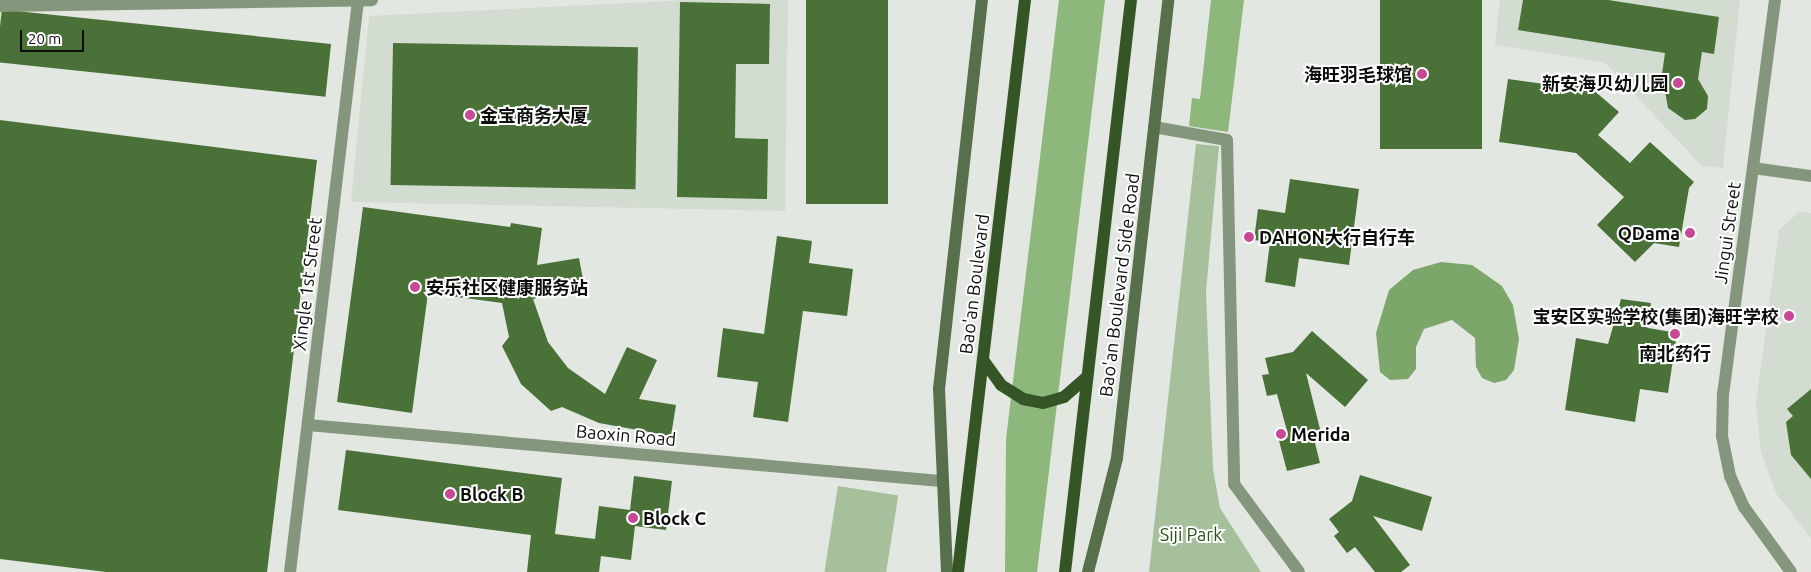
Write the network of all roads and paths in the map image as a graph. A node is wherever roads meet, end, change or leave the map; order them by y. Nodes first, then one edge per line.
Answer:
1 (358, 0) edge
2 (372, 0) edge
3 (982, 0) edge
4 (1025, 0) edge
5 (1131, 0) edge
6 (1168, 0) edge
7 (1775, 0) edge
8 (0, 6) edge
9 (1154, 127) junction
10 (1753, 168) junction
11 (1811, 176) edge
12 (983, 360) junction
13 (1087, 377) junction
14 (308, 425) junction
15 (941, 481) junction
16 (290, 572) edge
17 (947, 572) edge
18 (958, 572) edge
19 (1065, 572) edge
20 (1088, 572) edge
21 (1299, 572) edge
22 (1791, 572) edge

1 - 2 street
1 - 8 street
1 - 14 street, Xingle 1st Street
3 - 15 main road
4 - 12 main road, Bao'an Boulevard
5 - 13 main road
6 - 9 main road, Bao'an Boulevard Side Road
7 - 10 street, Jingui Street
9 - 20 main road, Bao'an Boulevard Side Road
9 - 21 street
10 - 11 street
10 - 22 street, Jingui Street
12 - 13 main road
12 - 18 main road, Bao'an Boulevard
13 - 19 main road
14 - 15 street, Baoxin Road
14 - 16 street, Xingle 1st Street
15 - 17 main road

